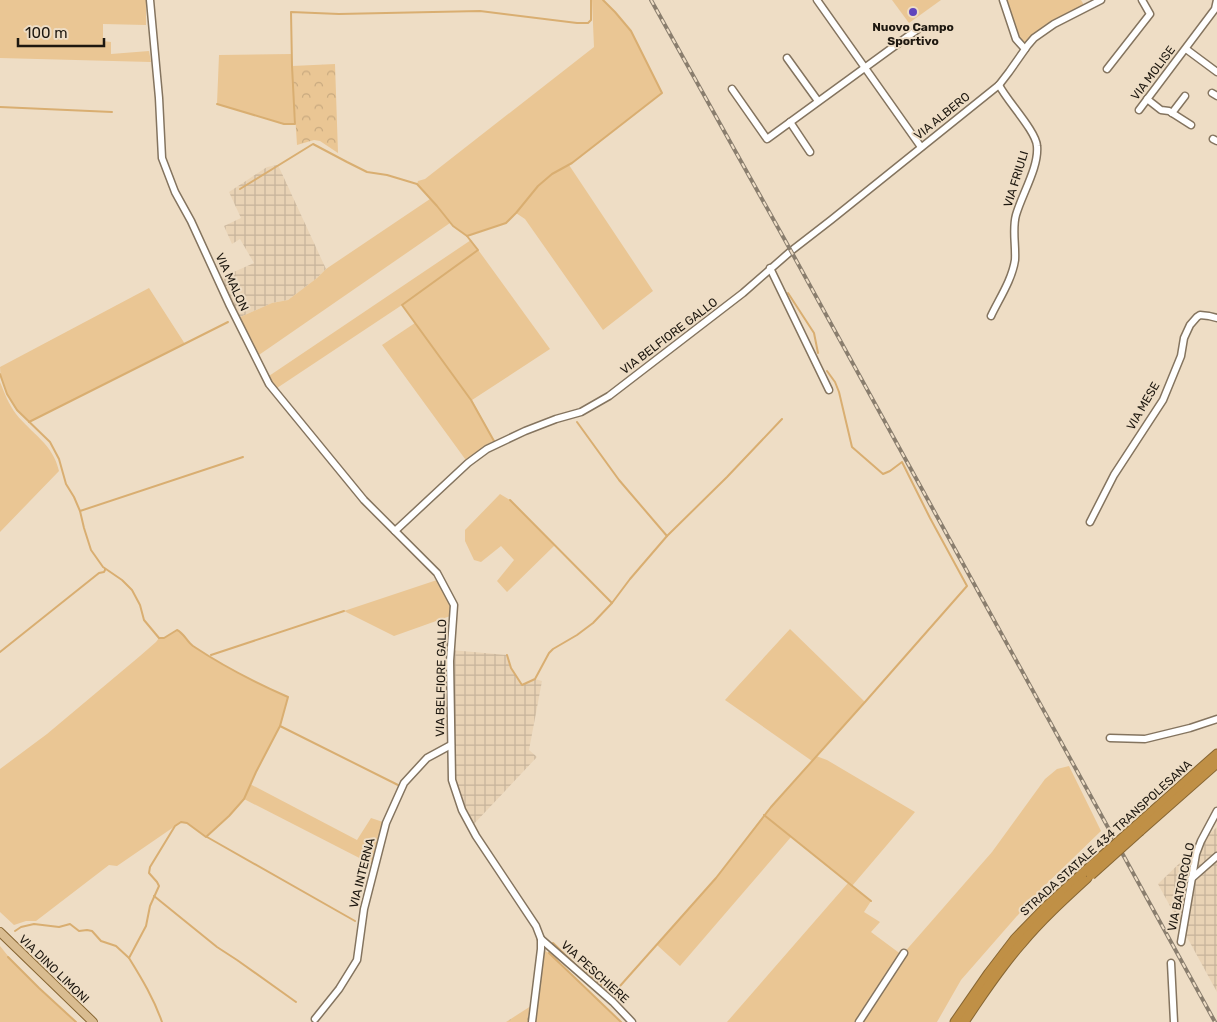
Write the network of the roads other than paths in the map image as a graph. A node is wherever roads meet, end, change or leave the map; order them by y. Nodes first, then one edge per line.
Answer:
1 (150, 0) edge
2 (817, 0) edge
3 (1003, 0) edge
4 (1101, 0) edge
5 (1142, 0) edge
6 (1217, 0) edge
7 (918, 29) dead end
8 (1025, 49) junction
9 (1186, 49) junction
10 (786, 58) dead end
11 (864, 68) junction
12 (1107, 69) dead end
13 (1217, 72) edge
14 (999, 85) junction
15 (732, 89) dead end
16 (1185, 96) dead end
17 (1147, 99) junction
18 (818, 102) junction
19 (1139, 110) dead end
20 (1172, 113) junction
21 (790, 122) junction
22 (1190, 124) dead end
23 (921, 147) junction
24 (810, 152) dead end
25 (794, 249) joint
26 (770, 268) junction
27 (991, 316) dead end
28 (1217, 318) edge
29 (828, 390) dead end
30 (1090, 522) dead end
31 (395, 530) junction
32 (1217, 719) edge
33 (1110, 738) dead end
34 (451, 745) junction
35 (1217, 754) edge
36 (1217, 763) edge
37 (1217, 811) edge
38 (1138, 829) junction
39 (1217, 856) edge
40 (1191, 879) junction
41 (536, 926) joint
42 (0, 932) edge
43 (541, 939) junction
44 (1181, 942) dead end
45 (904, 953) dead end
46 (1171, 963) dead end
47 (315, 1019) dead end
48 (960, 1020) edge
49 (93, 1022) edge
50 (532, 1022) edge
51 (632, 1022) edge
52 (859, 1022) edge
53 (950, 1022) edge
54 (1174, 1022) edge

1 - 31 street, VIA MALON
2 - 11 street
3 - 8 street
4 - 8 street, VIA ALBERO
5 - 12 street
6 - 9 street, VIA MOLISE
7 - 11 street
8 - 14 street, VIA ALBERO
9 - 13 street, VIA MOLISE
9 - 17 street, VIA MOLISE
10 - 18 street
11 - 18 street
11 - 23 street
14 - 23 street, VIA ALBERO
14 - 27 street, VIA FRIULI
15 - 21 street
16 - 20 street
17 - 19 street, VIA MOLISE
17 - 20 street
18 - 21 street
20 - 22 street
21 - 24 street
23 - 25 street, VIA ALBERO
25 - 26 street, VIA BELFIORE GALLO
26 - 29 street
26 - 31 street, VIA BELFIORE GALLO
28 - 30 street, VIA MESE
31 - 34 street, VIA BELFIORE GALLO
32 - 33 street
34 - 41 street, VIA BELFIORE GALLO
34 - 47 street, VIA INTERNA
35 - 38 highway, STRADA STATALE 434 TRANSPOLESANA
36 - 38 highway, STRADA STATALE 434 TRANSPOLESANA
37 - 40 street, VIA BATORCOLO
38 - 48 highway, STRADA STATALE 434 TRANSPOLESANA, bridge
39 - 40 street
40 - 44 street, VIA BATORCOLO
41 - 43 street, VIA PESCHIERE
42 - 49 main road, VIA DINO LIMONI
43 - 50 street, VIA PESCHIERE
43 - 51 street, VIA PESCHIERE
45 - 52 street
46 - 54 street
48 - 53 highway, STRADA STATALE 434 TRANSPOLESANA

